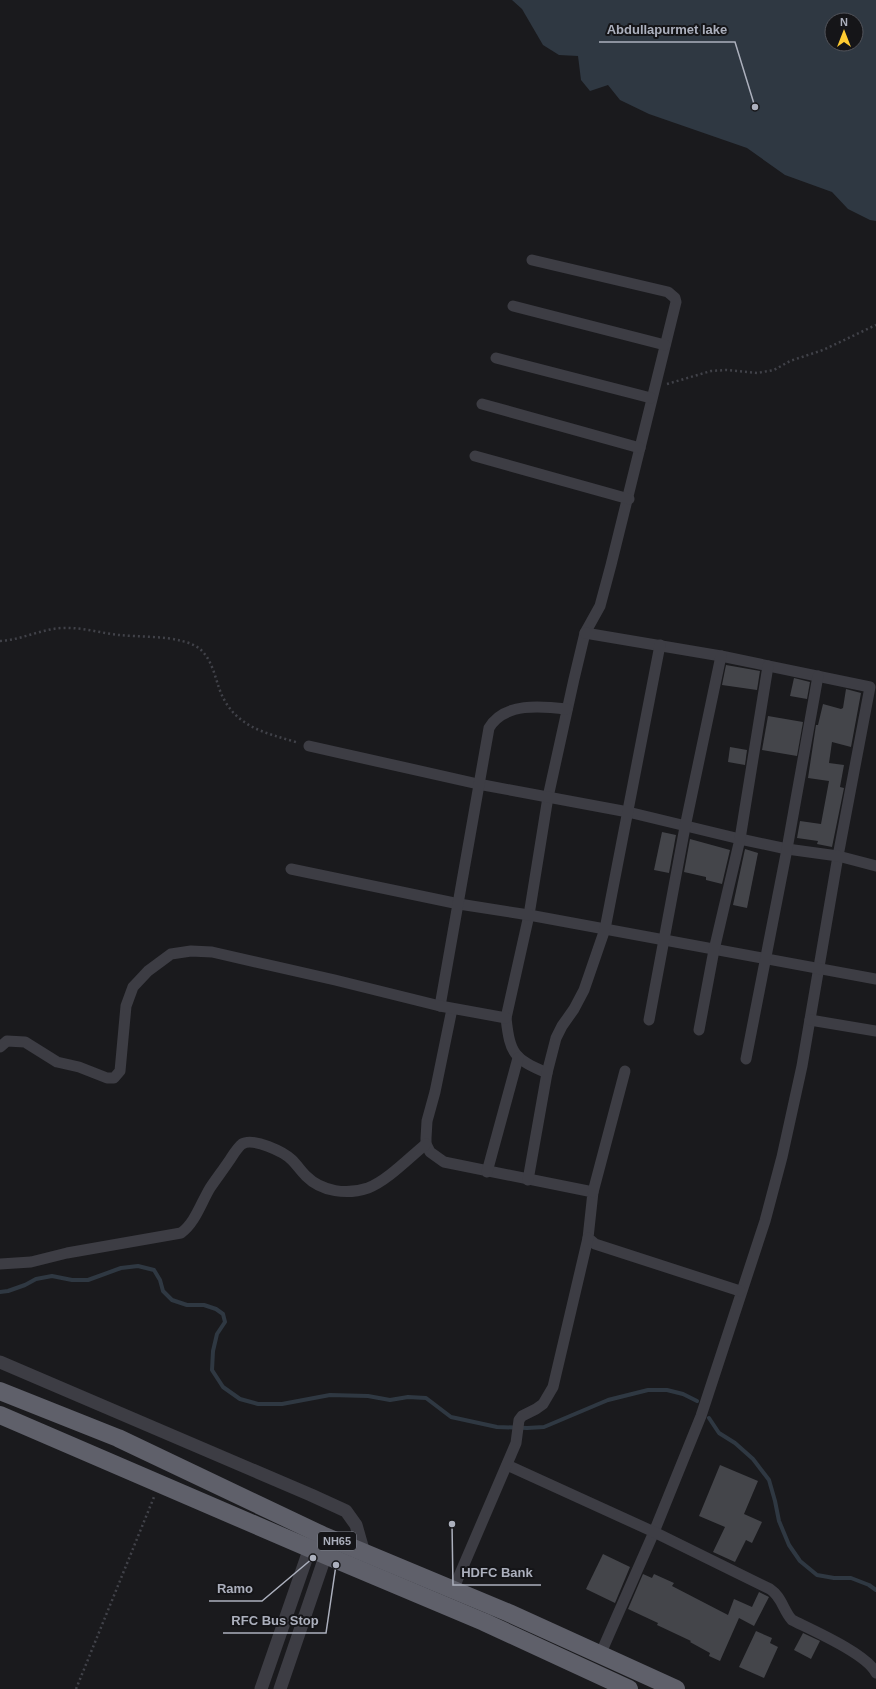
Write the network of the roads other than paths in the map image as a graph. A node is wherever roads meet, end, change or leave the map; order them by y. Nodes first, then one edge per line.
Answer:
1 (532, 260) dead end
2 (513, 306) dead end
3 (665, 345) junction
4 (496, 358) dead end
5 (653, 393) junction
6 (482, 404) dead end
7 (640, 448) junction
8 (475, 456) dead end
9 (629, 499) junction
10 (585, 633) junction
11 (660, 645) junction
12 (721, 656) junction
13 (768, 666) junction
14 (818, 676) junction
15 (873, 687) edge
16 (567, 709) junction
17 (310, 746) road end
18 (478, 784) junction
19 (548, 797) junction
20 (628, 812) junction
21 (685, 827) junction
22 (740, 839) junction
23 (787, 849) junction
24 (838, 856) junction
25 (876, 866) edge
26 (291, 869) dead end
27 (459, 904) junction
28 (529, 915) junction
29 (605, 929) junction
30 (663, 940) junction
31 (714, 950) junction
32 (764, 957) junction
33 (819, 969) junction
34 (876, 977) edge
35 (440, 1006) junction
36 (452, 1009) junction
37 (506, 1018) junction
38 (649, 1020) dead end
39 (810, 1020) junction
40 (699, 1030) dead end
41 (876, 1031) edge
42 (0, 1047) edge
43 (518, 1058) junction
44 (746, 1060) dead end
45 (625, 1071) dead end
46 (547, 1073) junction
47 (426, 1144) junction
48 (487, 1172) junction
49 (528, 1180) junction
50 (593, 1192) junction
51 (588, 1238) junction
52 (0, 1264) edge
53 (740, 1291) junction
54 (0, 1362) edge
55 (0, 1392) edge
56 (0, 1415) edge
57 (507, 1465) junction
58 (654, 1532) junction
59 (317, 1545) junction
60 (364, 1552) junction
61 (453, 1590) junction
62 (600, 1655) junction
63 (876, 1673) edge
64 (261, 1689) edge
65 (280, 1689) edge
66 (629, 1689) edge
67 (676, 1689) edge

1 - 3 street
2 - 3 street
3 - 5 street
4 - 5 street
5 - 7 street
6 - 7 street
7 - 9 street
8 - 9 street
9 - 10 street
10 - 11 street
10 - 16 street
11 - 12 street
11 - 20 street
12 - 13 street
12 - 21 street
13 - 14 street
13 - 22 street
14 - 15 street
14 - 23 street
15 - 24 street
16 - 18 street
16 - 19 street
17 - 18 street
18 - 19 street
18 - 27 street
19 - 20 street
19 - 28 street
20 - 21 street
20 - 29 street
21 - 22 street
21 - 30 street
22 - 23 street
22 - 31 street
23 - 24 street
23 - 32 street
24 - 25 street
24 - 33 street
26 - 27 street
27 - 28 street
27 - 35 street
28 - 29 street
28 - 37 street
29 - 30 street
29 - 46 street
30 - 31 street
30 - 38 street
31 - 32 street
31 - 40 street
32 - 33 street
32 - 44 street
33 - 34 street
33 - 39 street
35 - 36 street
35 - 42 street
36 - 37 street
36 - 47 street
37 - 43 street
39 - 41 street
39 - 53 street
43 - 46 street
43 - 48 street
45 - 50 street
46 - 49 street
47 - 48 street
47 - 52 street
48 - 49 street
49 - 50 street
50 - 51 street
51 - 53 street
51 - 57 street
53 - 58 street
54 - 60 street
55 - 59 highway, NH65
56 - 59 highway, NH65
57 - 58 street
57 - 61 street
58 - 62 street
58 - 63 street
59 - 60 highway, NH65
59 - 64 street
59 - 65 street
59 - 66 highway, NH65
60 - 61 highway, NH65
61 - 62 highway, NH65
62 - 67 highway, NH65

